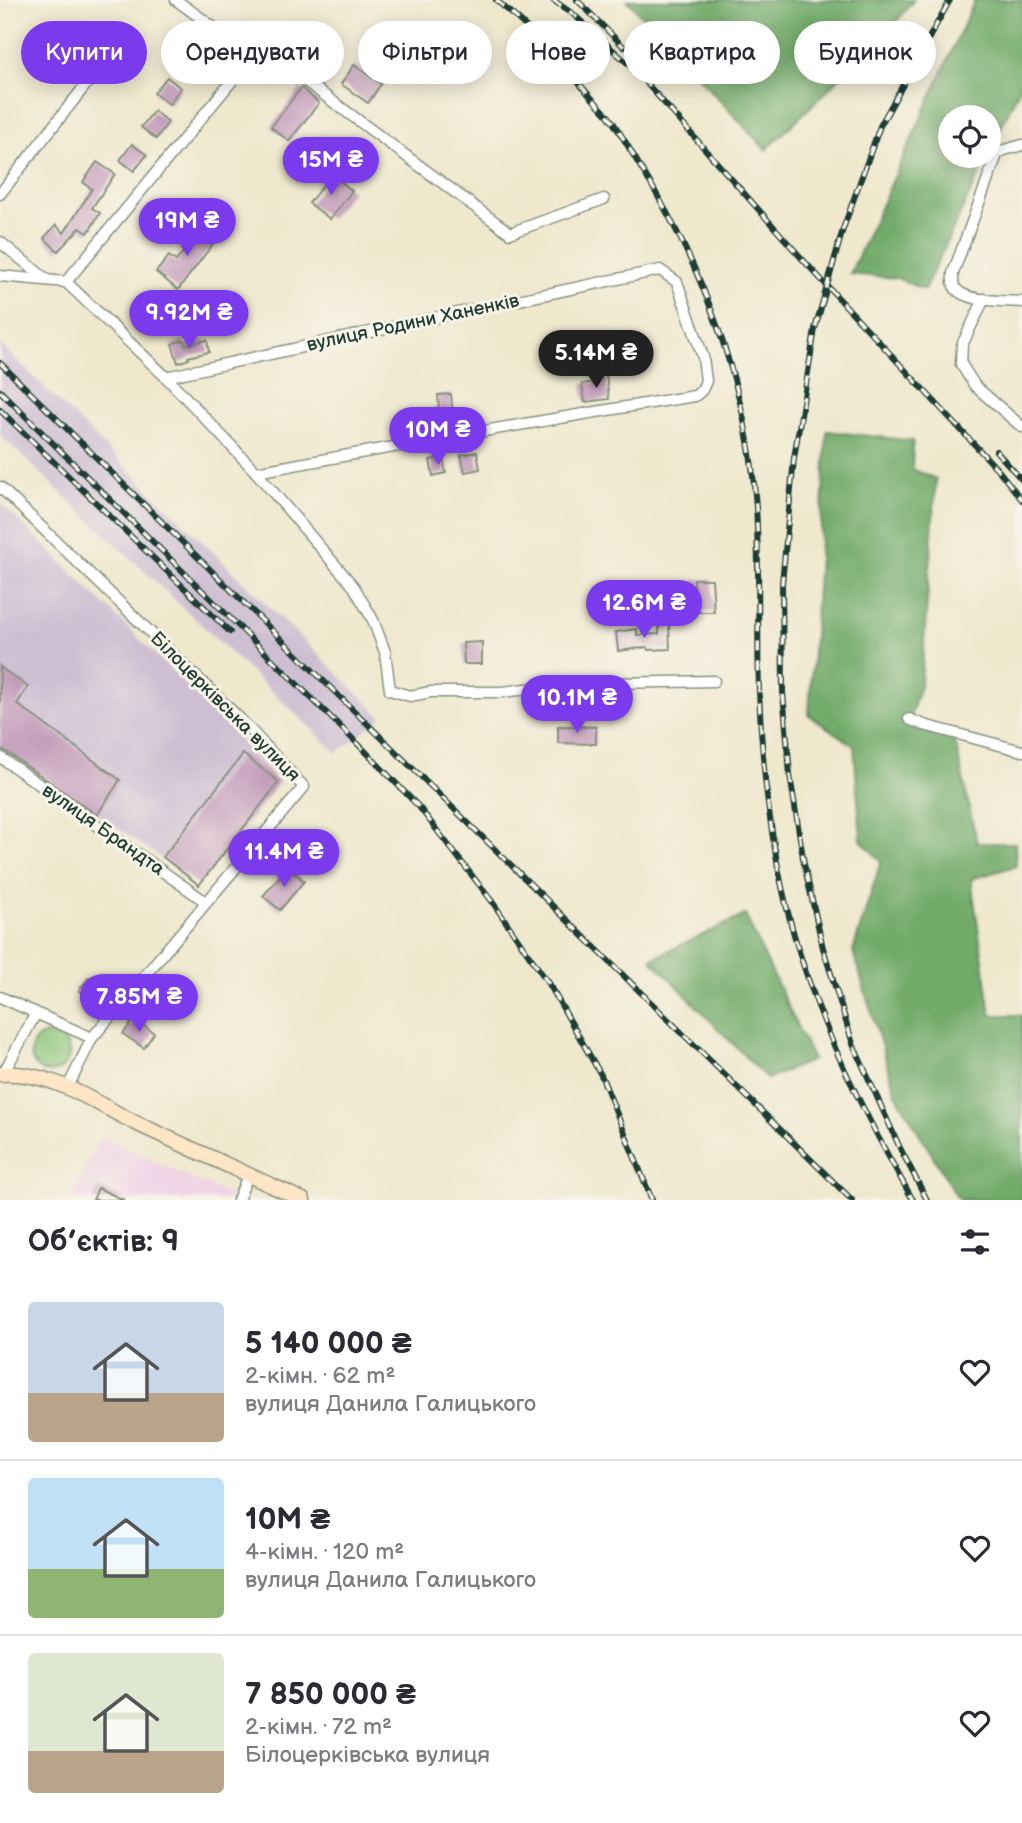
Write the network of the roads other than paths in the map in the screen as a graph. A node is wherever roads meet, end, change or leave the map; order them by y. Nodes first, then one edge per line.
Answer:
1 (176, 0) edge
2 (205, 21) edge
3 (86, 84) edge
4 (229, 84) edge
5 (310, 84) edge
6 (1022, 145) edge
7 (0, 194) edge
8 (604, 199) dead end
9 (0, 242) edge
10 (0, 276) edge
11 (47, 280) junction
12 (66, 282) junction
13 (984, 299) junction
14 (1022, 302) edge
15 (166, 377) junction
16 (1022, 427) edge
17 (256, 472) junction
18 (0, 488) edge
19 (714, 681) dead end
20 (909, 719) dead end
21 (1022, 751) edge
22 (0, 757) edge
23 (206, 902) junction
24 (0, 997) edge
25 (36, 1013) junction
26 (92, 1038) junction
27 (2, 1074) edge
28 (68, 1087) junction
29 (248, 1175) junction
30 (237, 1200) edge
31 (303, 1200) edge

1 - 2 street
3 - 7 street
4 - 12 street
5 - 8 street
6 - 13 street
9 - 11 street
10 - 11 street
11 - 12 street
12 - 15 street
13 - 14 street
13 - 16 street
15 - 17 street
15 - 17 street, вулиця Родини Ханенків
17 - 19 street
18 - 23 street, Білоцерківська вулиця
20 - 21 street
22 - 23 street, вулиця Брандта
23 - 26 street, Білоцерківська вулиця
24 - 25 street
25 - 26 street
25 - 27 street
26 - 28 street, Білоцерківська вулиця
27 - 28 main road
28 - 29 main road
29 - 30 street
29 - 31 main road

